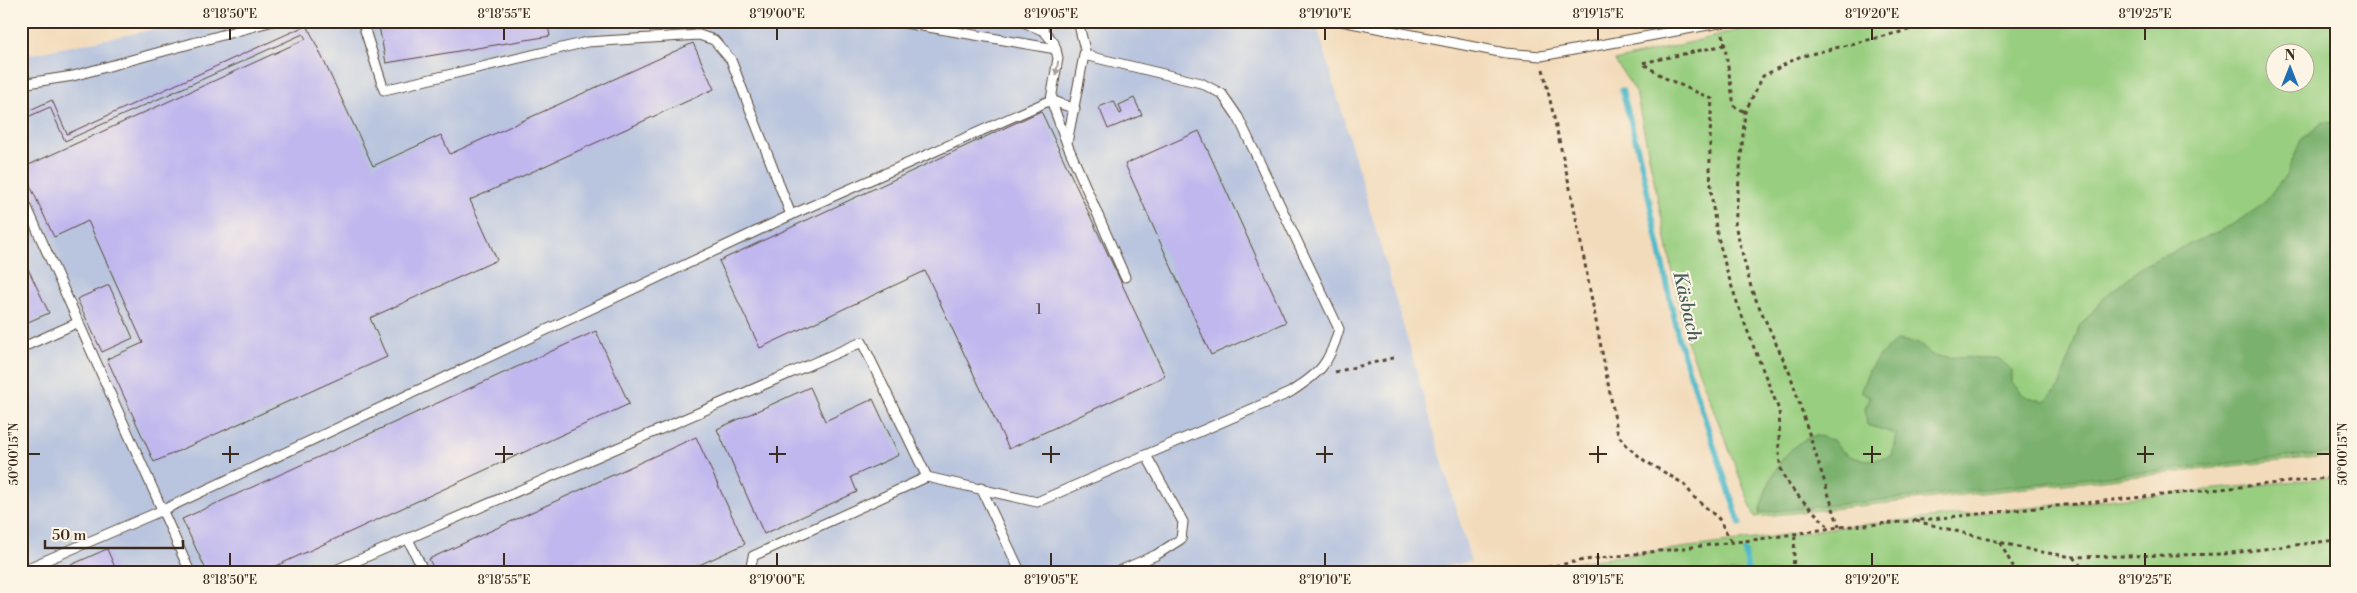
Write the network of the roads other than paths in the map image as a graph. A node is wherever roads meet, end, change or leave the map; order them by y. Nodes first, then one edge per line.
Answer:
1 (273, 21) edge
2 (362, 21) edge
3 (893, 21) edge
4 (1021, 21) edge
5 (1078, 21) edge
6 (1342, 21) edge
7 (1726, 22) edge
8 (1056, 49) junction
9 (1084, 55) junction
10 (21, 84) edge
11 (1051, 100) junction
12 (1075, 109) junction
13 (1066, 144) junction
14 (21, 194) edge
15 (791, 215) junction
16 (1125, 277) dead end
17 (79, 322) junction
18 (21, 348) edge
19 (1146, 455) junction
20 (927, 477) junction
21 (981, 488) junction
22 (163, 510) junction
23 (408, 538) junction
24 (21, 571) edge
25 (1019, 571) edge
26 (190, 572) edge
27 (332, 572) edge
28 (424, 572) edge
29 (750, 572) edge
30 (1117, 572) edge

1 - 10 lane
2 - 15 lane
3 - 8 lane
4 - 8 lane
5 - 9 lane
6 - 7 lane
8 -> 11 lane
9 - 12 lane
9 - 19 lane
11 - 12 lane
11 - 13 lane
11 - 15 lane
12 - 13 lane
13 - 16 lane
14 - 17 lane
15 - 22 lane
17 - 18 lane
17 - 22 lane
19 - 21 lane
19 - 30 lane
20 - 21 lane
20 - 23 lane
20 - 29 lane
21 - 25 lane
22 - 24 lane
22 - 26 lane
23 - 27 lane
23 - 28 lane

